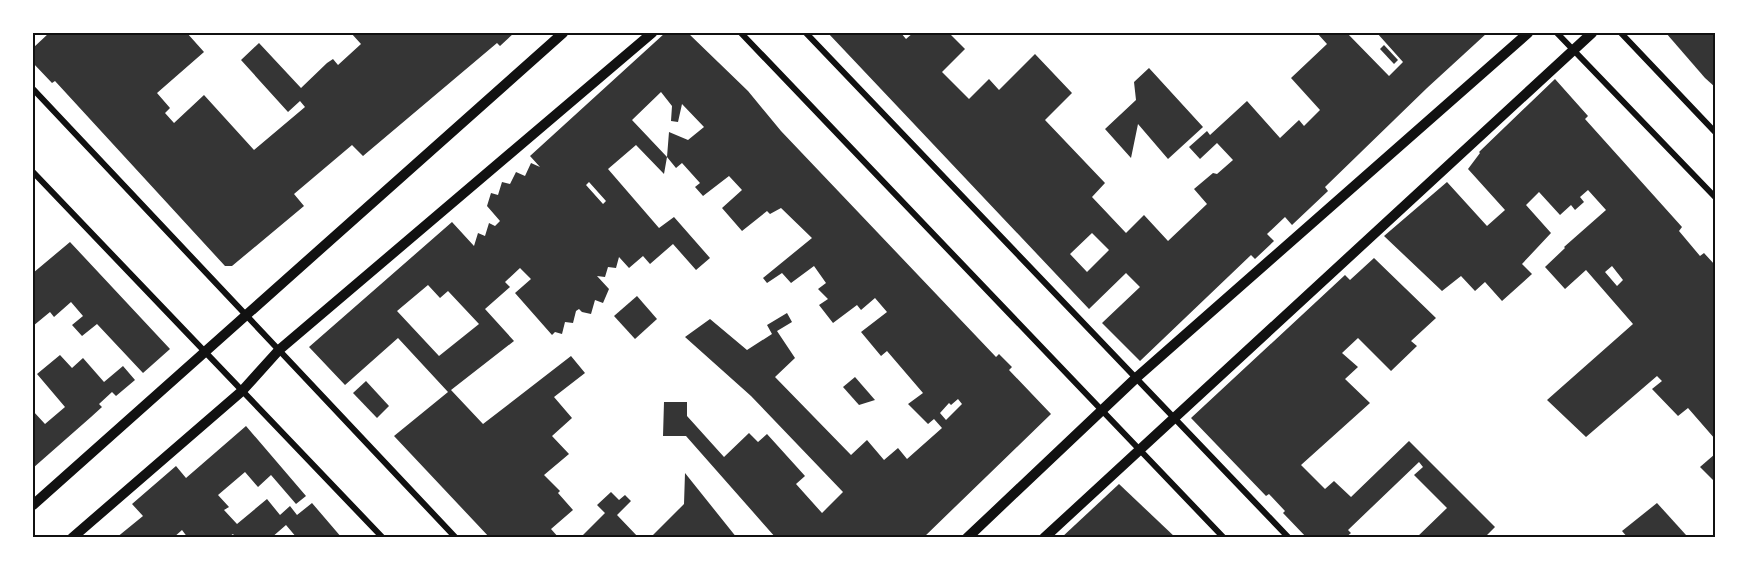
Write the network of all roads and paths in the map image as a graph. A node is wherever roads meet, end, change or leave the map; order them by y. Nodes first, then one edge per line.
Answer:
1 (563, 33) edge
2 (652, 33) edge
3 (741, 33) edge
4 (806, 33) edge
5 (1528, 33) edge
6 (1557, 33) edge
7 (1592, 33) edge
8 (1621, 33) edge
9 (1574, 51) junction
10 (33, 89) edge
11 (1715, 132) edge
12 (33, 172) edge
13 (1715, 197) edge
14 (246, 315) junction
15 (279, 350) junction
16 (205, 352) junction
17 (1136, 378) junction
18 (242, 391) junction
19 (1103, 411) junction
20 (1173, 417) junction
21 (1141, 450) junction
22 (33, 505) edge
23 (72, 538) edge
24 (383, 538) edge
25 (456, 538) edge
26 (968, 538) edge
27 (1044, 538) edge
28 (1224, 538) edge
29 (1289, 538) edge

1 - 14 street
2 - 15 street
3 - 19 street
4 - 17 street
5 - 17 street
6 - 9 street
7 - 9 street
8 - 11 street
9 - 13 street
9 - 20 street
10 - 14 street
12 - 16 street
14 - 15 street
14 - 16 street
15 - 18 street
15 - 25 street
16 - 18 street
16 - 22 street
17 - 19 street
17 - 20 street
18 - 23 street
18 - 24 street
19 - 21 street
19 - 26 street
20 - 21 street
20 - 29 street
21 - 27 street
21 - 28 street

